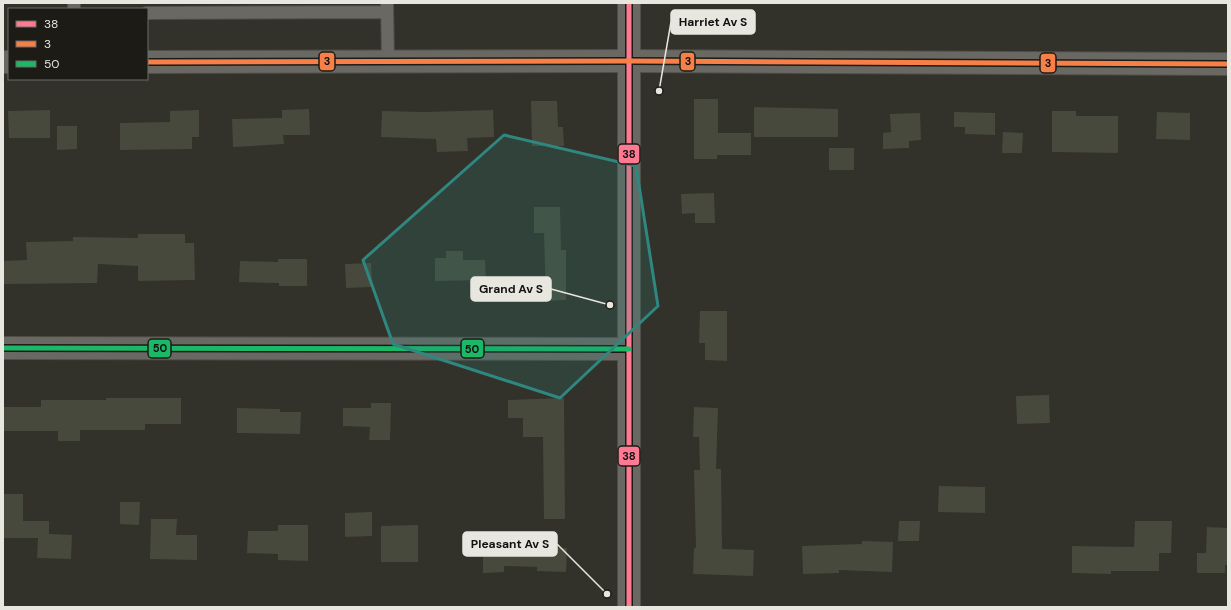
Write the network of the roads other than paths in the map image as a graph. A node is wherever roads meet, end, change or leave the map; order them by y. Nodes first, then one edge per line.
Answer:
1 (629, 3) edge
2 (387, 7) edge
3 (148, 13) edge
4 (388, 61) junction
5 (630, 61) junction
6 (148, 62) edge
7 (1228, 64) edge
8 (3, 348) edge
9 (629, 350) junction
10 (629, 607) edge

1 - 5 street
2 - 3 lane
2 - 4 lane
4 - 5 street
4 - 6 street
5 - 7 street
5 - 9 street
8 - 9 street
9 - 10 street

